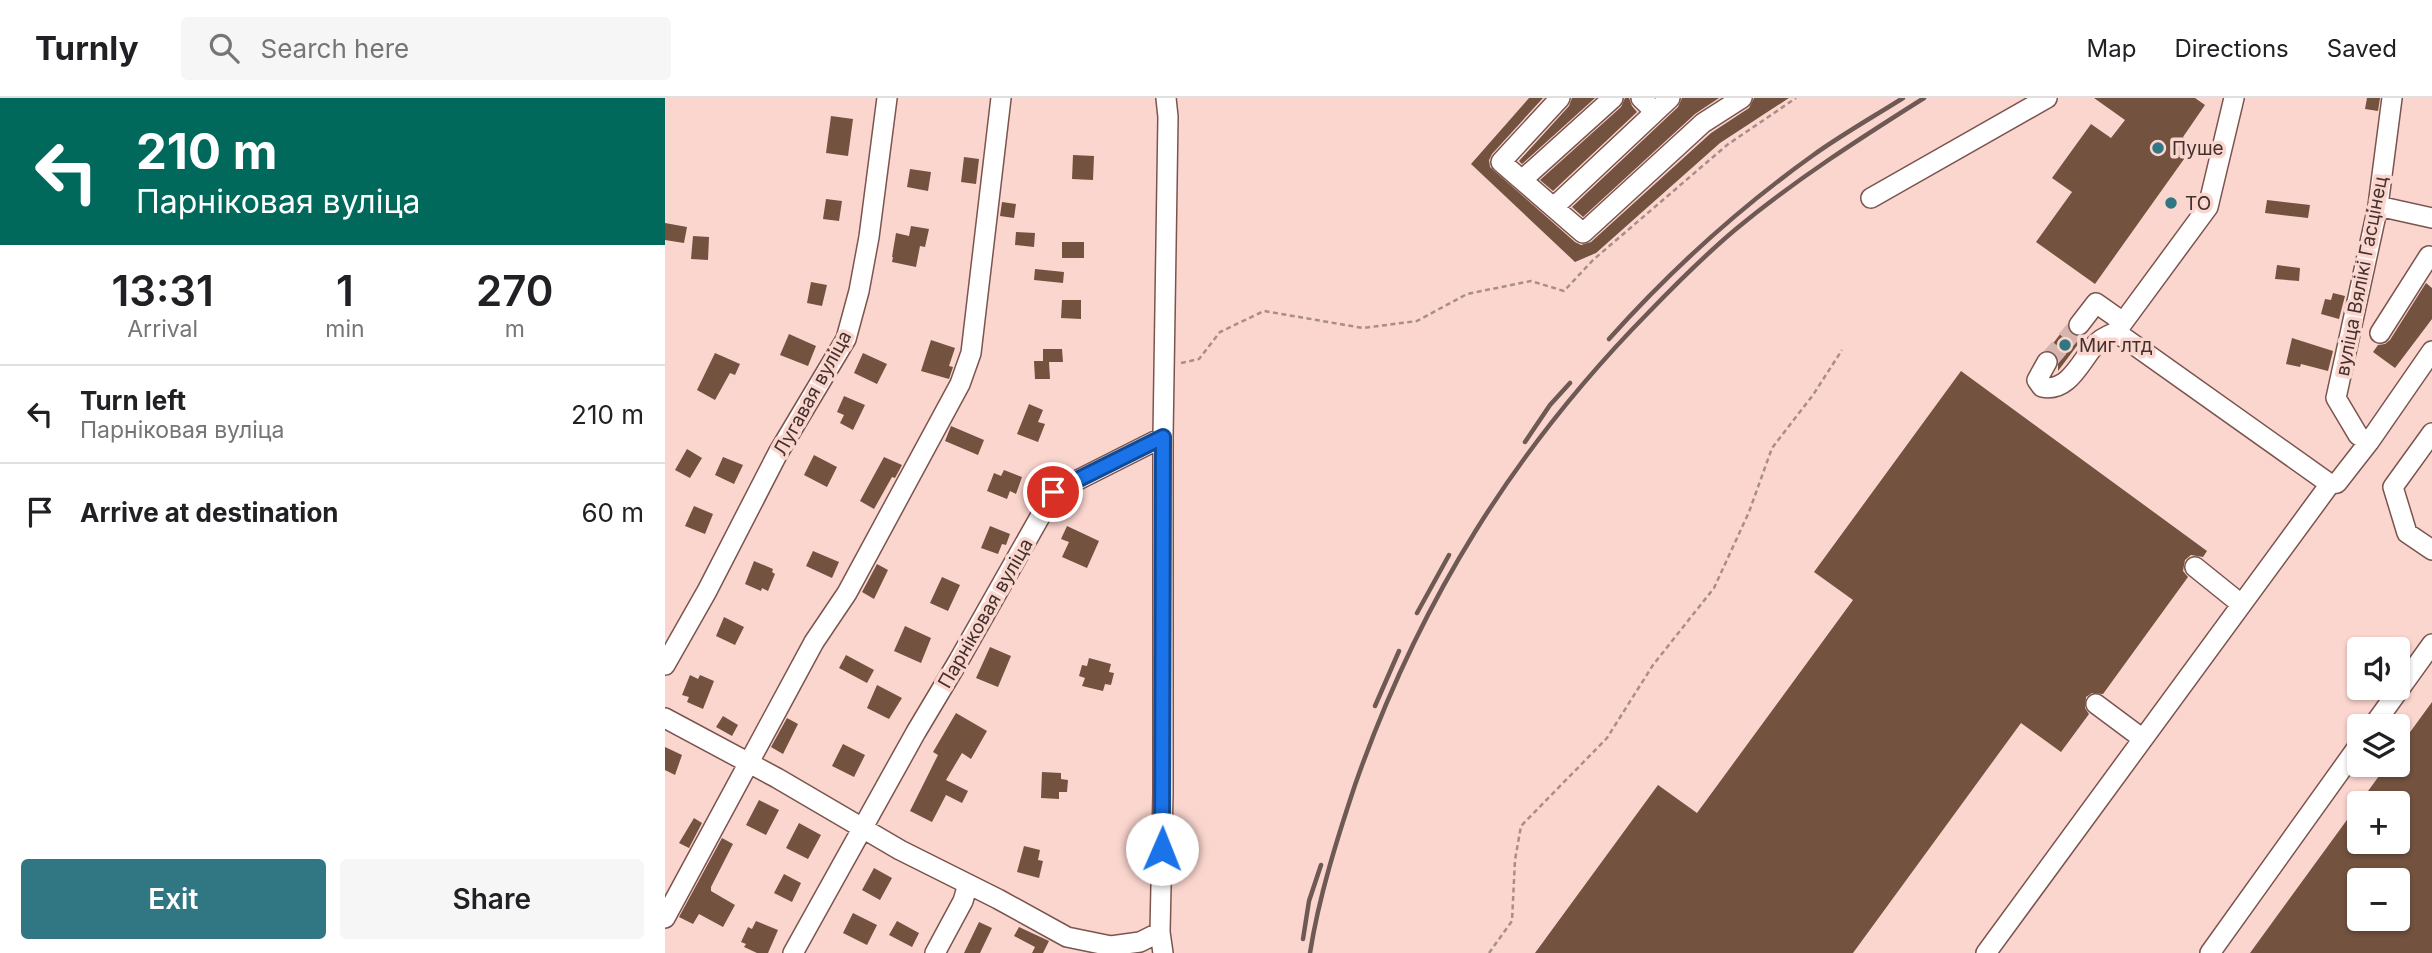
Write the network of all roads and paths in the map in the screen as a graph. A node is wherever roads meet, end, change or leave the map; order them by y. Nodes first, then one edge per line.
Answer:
1 (887, 98) edge
2 (1001, 98) edge
3 (1165, 98) edge
4 (1560, 98) edge
5 (1613, 98) edge
6 (1670, 98) edge
7 (1742, 98) edge
8 (1796, 98) edge
9 (2046, 98) edge
10 (2234, 98) edge
11 (2392, 98) edge
12 (1648, 105) edge
13 (1522, 180) junction
14 (1871, 198) dead end
15 (2378, 206) junction
16 (1554, 207) junction
17 (2432, 218) edge
18 (2432, 258) edge
19 (2079, 325) tunnel mouth
20 (2119, 327) junction
21 (2380, 333) dead end
22 (1842, 350) dead end
23 (2432, 351) edge
24 (2044, 366) dead end
25 (1164, 367) junction
26 (2432, 433) edge
27 (1163, 437) junction
28 (2369, 442) junction
29 (2330, 484) junction
30 (2432, 550) edge
31 (2195, 568) dead end
32 (2241, 604) junction
33 (2432, 644) edge
34 (665, 665) edge
35 (2096, 704) dead end
36 (2382, 714) edge
37 (665, 718) edge
38 (2143, 739) junction
39 (748, 762) junction
40 (2347, 762) edge
41 (863, 827) junction
42 (968, 884) junction
43 (665, 918) edge
44 (1160, 932) junction
45 (1064, 945) edge
46 (793, 953) edge
47 (935, 953) edge
48 (1163, 953) edge
49 (1489, 953) edge
50 (1986, 953) edge
51 (2210, 953) edge

1 - 34 street, Лугавая вуліца
2 - 39 street
3 - 25 street
4 - 13 street
5 - 13 street
6 - 12 street
7 - 16 street
8 - 25 path
9 - 14 street
10 - 20 street
11 - 15 street, вуліца Вялікі Гасцінец
12 - 16 street
13 - 16 street
15 - 17 street
15 - 28 street, вуліца Вялікі Гасцінец
18 - 21 street
19 - 20 street
20 - 24 street
20 - 29 street
22 - 49 path
23 - 28 street
25 - 27 street
26 - 30 street
27 - 41 street, Парніковая вуліца
27 - 44 street
28 - 29 street
29 - 32 street
31 - 32 street
32 - 38 street
33 - 36 street
35 - 38 street
37 - 39 street
38 - 50 street
39 - 41 street
39 - 43 street
40 - 51 street
41 - 42 street
41 - 46 street, Парніковая вуліца
42 - 45 street
42 - 47 street
44 - 45 street
44 - 48 street

